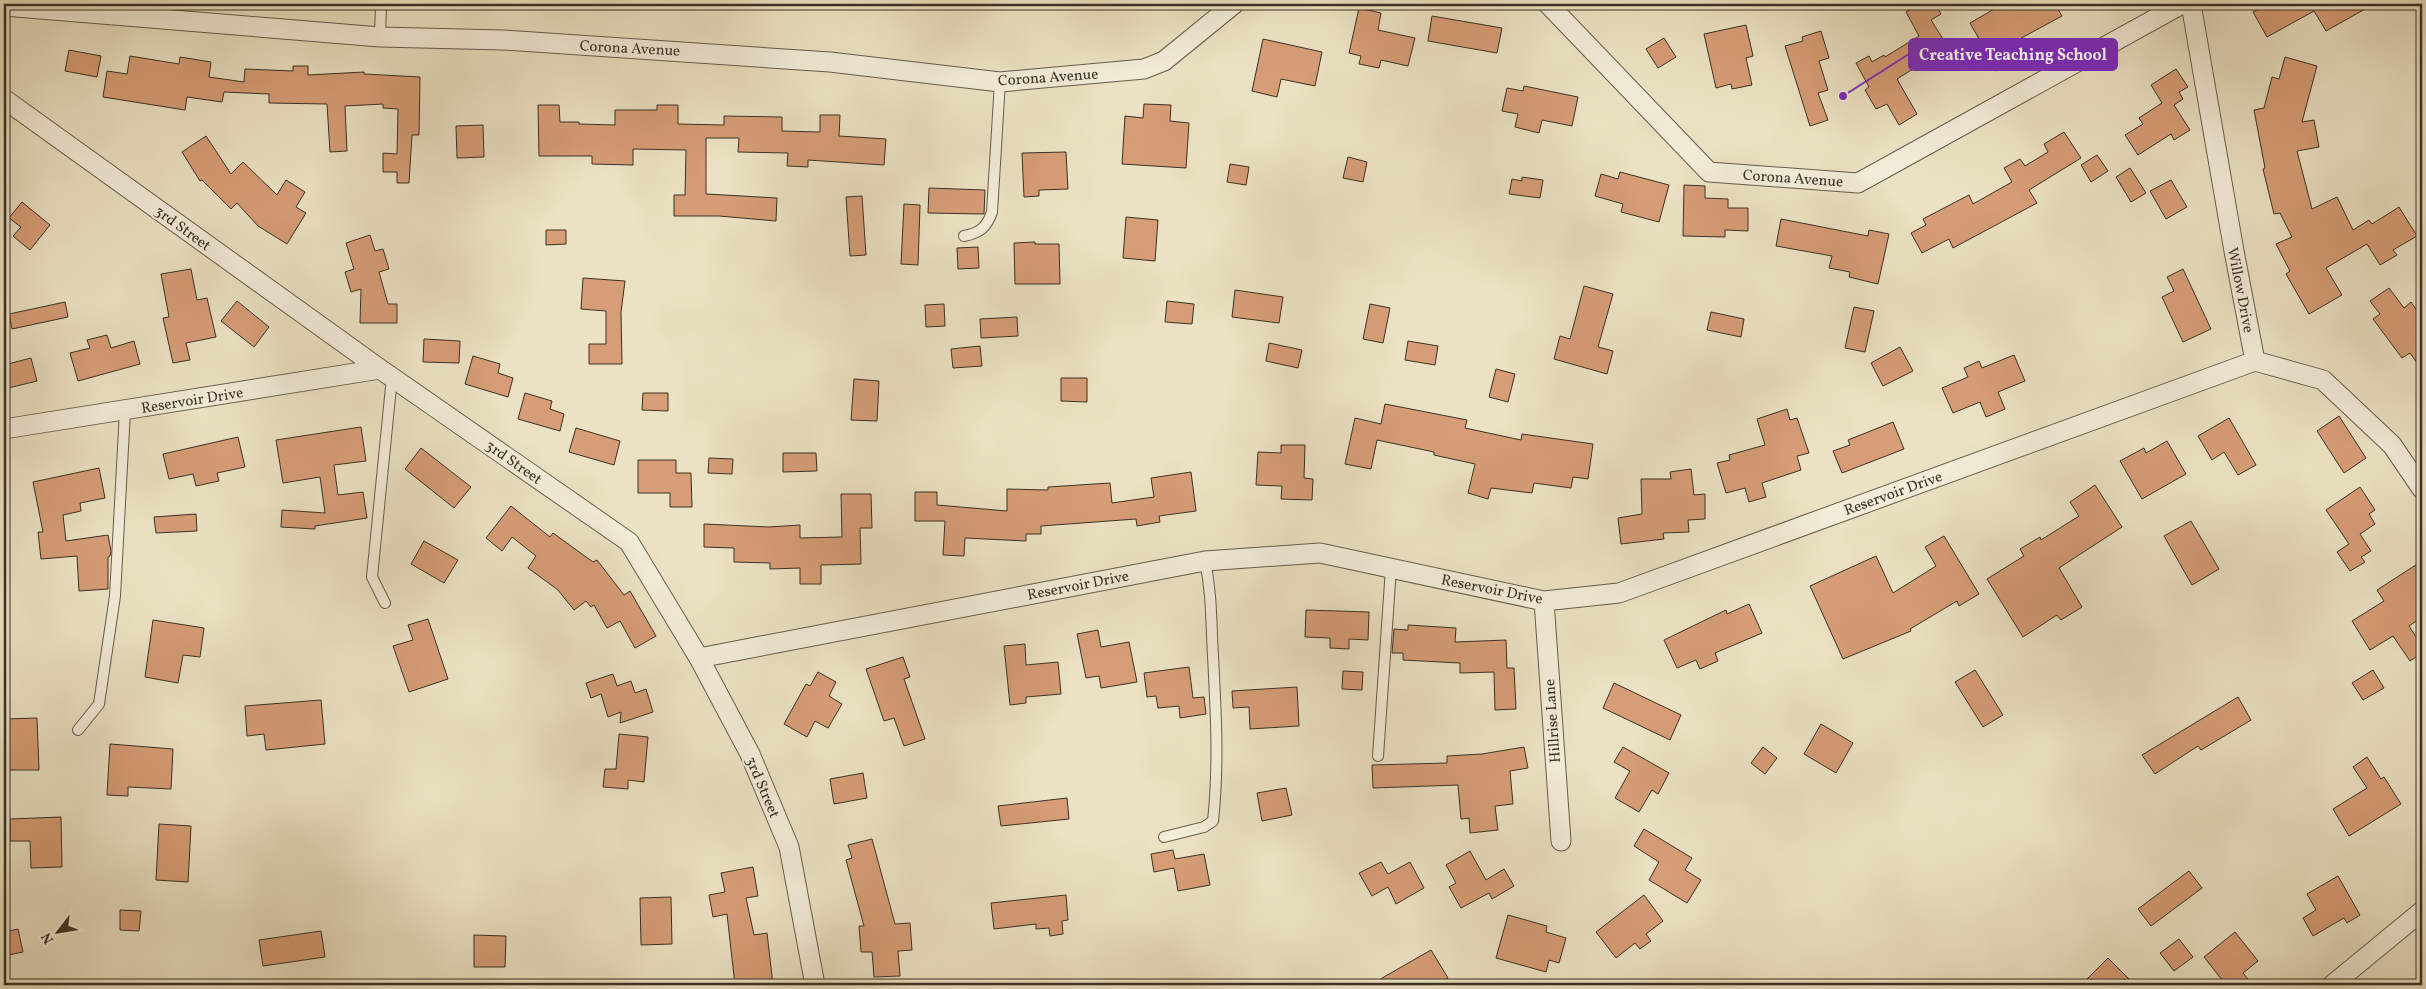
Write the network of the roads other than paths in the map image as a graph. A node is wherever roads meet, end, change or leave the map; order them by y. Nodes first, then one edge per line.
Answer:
1 (381, 4) edge
2 (1234, 4) edge
3 (1548, 4) edge
4 (2182, 4) edge
5 (2191, 4) edge
6 (4, 6) edge
7 (380, 37) junction
8 (1000, 82) junction
9 (4, 99) edge
10 (964, 236) dead end
11 (2255, 361) junction
12 (386, 373) junction
13 (125, 411) junction
14 (4, 429) edge
15 (2422, 490) edge
16 (1205, 561) junction
17 (1391, 568) junction
18 (1544, 601) junction
19 (385, 603) dead end
20 (699, 658) junction
21 (78, 730) dead end
22 (1378, 756) dead end
23 (1164, 837) dead end
24 (1561, 841) dead end
25 (2422, 911) edge
26 (815, 985) edge
27 (2332, 985) edge

1 - 7 lane
2 - 8 street, Corona Avenue
3 - 4 street, Corona Avenue
5 - 11 street, Willow Drive
6 - 7 street, Corona Avenue
7 - 8 street, Corona Avenue
8 - 10 lane
9 - 12 street, 3rd Street
11 - 15 street
11 - 18 street, Reservoir Drive
12 - 13 street, Reservoir Drive
12 - 19 lane
12 - 20 street, 3rd Street
13 - 14 street, Reservoir Drive
13 - 21 lane
16 - 17 street, Reservoir Drive
16 - 20 street, Reservoir Drive
16 - 23 lane
17 - 18 street, Reservoir Drive
17 - 22 lane
18 - 24 street, Hillrise Lane
20 - 26 street, 3rd Street
25 - 27 street

